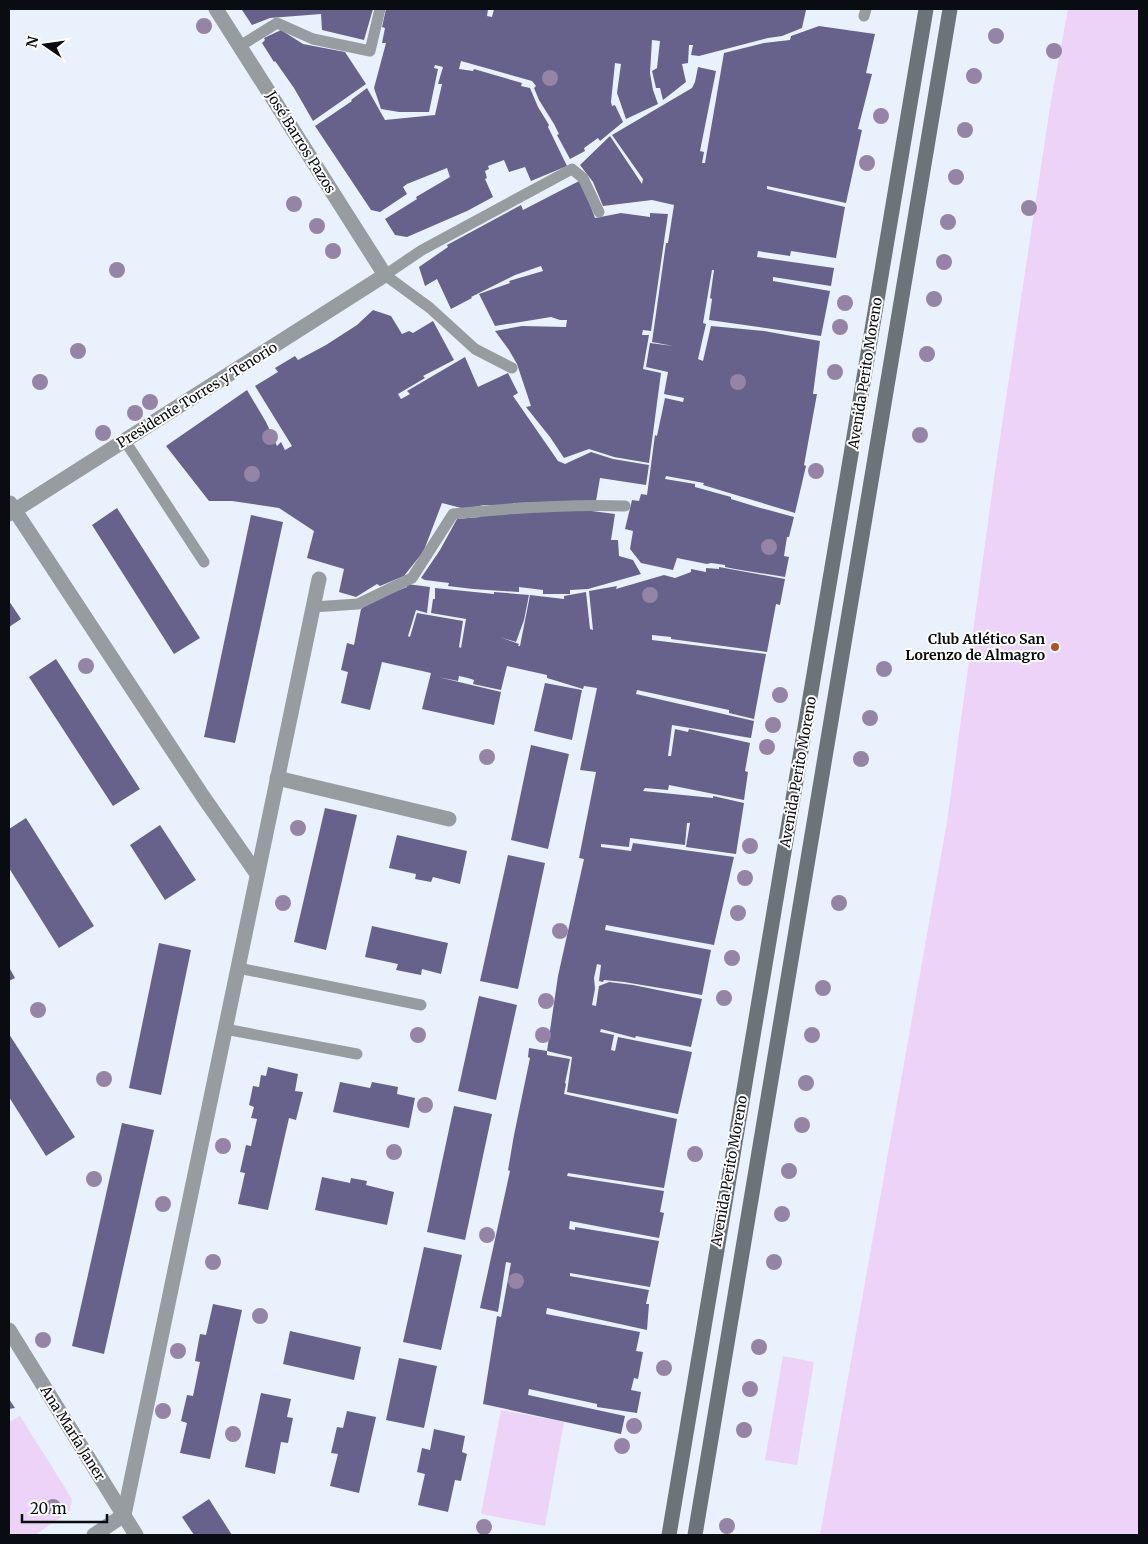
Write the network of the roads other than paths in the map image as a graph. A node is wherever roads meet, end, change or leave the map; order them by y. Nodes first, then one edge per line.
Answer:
1 (216, 9) edge
2 (380, 9) edge
3 (926, 9) edge
4 (950, 9) edge
5 (240, 46) junction
6 (599, 212) dead end
7 (385, 275) junction
8 (512, 368) dead end
9 (124, 441) junction
10 (626, 506) dead end
11 (11, 509) edge
12 (204, 562) dead end
13 (318, 579) dead end
14 (312, 607) junction
15 (277, 778) junction
16 (450, 819) dead end
17 (257, 874) junction
18 (238, 968) junction
19 (421, 1005) dead end
20 (225, 1029) junction
21 (357, 1054) dead end
22 (9, 1330) edge
23 (124, 1515) junction
24 (94, 1535) edge
25 (136, 1535) edge
26 (669, 1535) edge
27 (695, 1535) edge

1 - 5 street, José Barros Pazos
2 - 5 lane
3 - 26 main road, Avenida Perito Moreno
4 - 27 main road, Avenida Perito Moreno
5 - 7 street, José Barros Pazos
6 - 7 lane
7 - 8 lane
7 - 9 street, Presidente Torres y Tenorio
9 - 11 street, Presidente Torres y Tenorio
9 - 12 lane
10 - 14 lane
11 - 17 street
13 - 14 street
14 - 15 street
15 - 16 street
15 - 17 street
17 - 18 street
18 - 19 lane
18 - 20 street
20 - 21 lane
20 - 23 street
22 - 23 street, Ana María Janer
23 - 24 street
23 - 25 street, Ana María Janer

